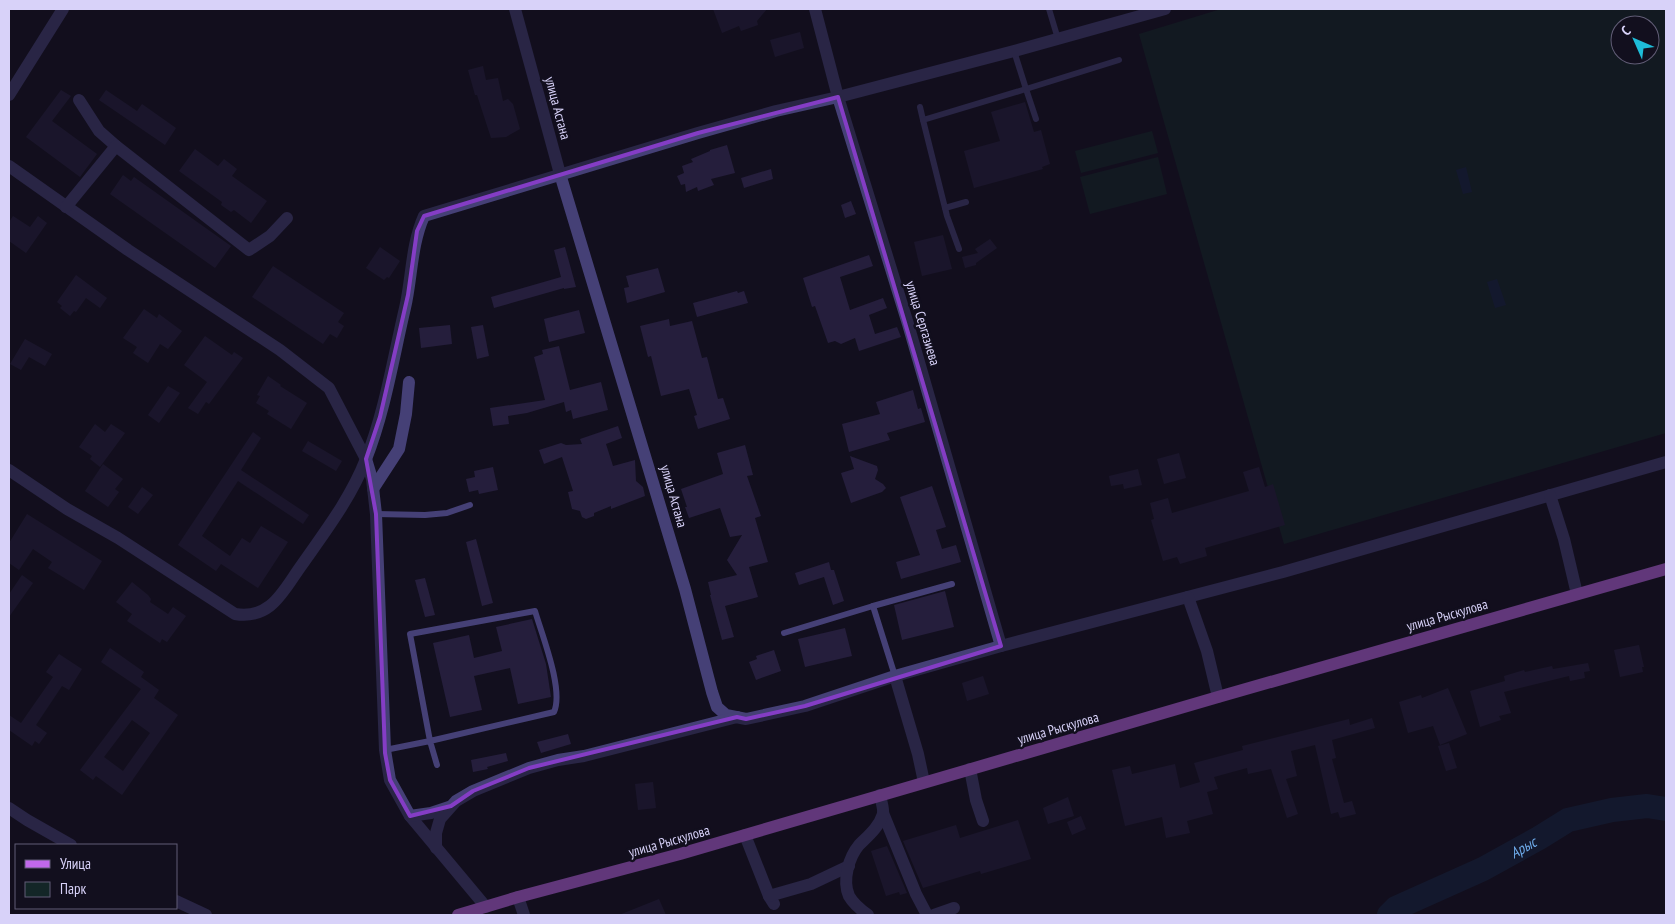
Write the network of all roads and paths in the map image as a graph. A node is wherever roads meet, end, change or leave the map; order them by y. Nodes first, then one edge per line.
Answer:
1 (63, 9) edge
2 (514, 9) edge
3 (815, 9) edge
4 (1049, 9) edge
5 (1165, 9) edge
6 (1058, 39) junction
7 (1014, 51) junction
8 (1119, 60) dead end
9 (1026, 89) junction
10 (9, 95) edge
11 (838, 97) junction
12 (79, 100) dead end
13 (920, 107) dead end
14 (1036, 119) dead end
15 (923, 120) junction
16 (116, 146) junction
17 (9, 166) edge
18 (560, 174) junction
19 (966, 202) dead end
20 (66, 207) junction
21 (945, 208) junction
22 (286, 218) dead end
23 (959, 249) dead end
24 (410, 382) dead end
25 (366, 459) junction
26 (1666, 462) edge
27 (9, 470) edge
28 (373, 489) junction
29 (1550, 495) junction
30 (470, 505) dead end
31 (376, 514) junction
32 (1666, 568) edge
33 (952, 584) dead end
34 (1576, 594) junction
35 (1188, 597) junction
36 (873, 606) junction
37 (784, 633) dead end
38 (1001, 646) junction
39 (894, 676) junction
40 (1218, 696) junction
41 (737, 717) junction
42 (430, 740) junction
43 (385, 750) junction
44 (437, 765) dead end
45 (970, 769) junction
46 (924, 782) junction
47 (880, 795) junction
48 (451, 806) junction
49 (9, 808) edge
50 (883, 813) junction
51 (410, 816) junction
52 (983, 820) dead end
53 (745, 835) junction
54 (69, 844) edge
55 (436, 848) junction
56 (848, 866) junction
57 (518, 897) junction
58 (178, 902) edge
59 (486, 907) junction
60 (954, 908) dead end
61 (206, 915) edge
62 (458, 915) edge
63 (524, 915) edge
64 (868, 915) edge
65 (927, 915) edge
66 (934, 915) edge

1 - 10 street
2 - 18 street, улица Астана
3 - 11 street, улица Сергазиева
4 - 6 lane
5 - 6 street
6 - 7 street
7 - 9 lane
7 - 11 street
8 - 9 lane
9 - 14 lane
9 - 15 lane
11 - 18 street
11 - 38 street, улица Сергазиева
12 - 16 street
13 - 15 lane
15 - 21 lane
16 - 20 street
16 - 22 street
17 - 20 street
18 - 25 street
18 - 41 street, улица Астана
19 - 21 lane
20 - 25 street
21 - 23 lane
24 - 28 street
25 - 27 street
25 - 28 street
26 - 29 street
28 - 31 street
29 - 34 street
29 - 35 street
30 - 31 lane
31 - 43 street
32 - 34 main road, улица Рыскулова
33 - 36 lane
34 - 40 main road, улица Рыскулова
35 - 38 street
35 - 40 street
36 - 37 lane
36 - 39 lane
38 - 39 street
39 - 41 street
39 - 46 street
40 - 45 main road, улица Рыскулова
41 - 48 street
42 - 42 lane
42 - 43 lane
42 - 44 lane
43 - 51 street
45 - 46 main road, улица Рыскулова
45 - 52 street
46 - 47 main road, улица Рыскулова
47 - 50 street
47 - 53 main road, улица Рыскулова
48 - 51 street
48 - 55 street
49 - 54 street
50 - 56 street
50 - 65 street
51 - 55 street
53 - 56 street
53 - 57 main road, улица Рыскулова
55 - 59 street
56 - 64 street
57 - 59 main road, улица Рыскулова
57 - 63 street
58 - 61 street
59 - 62 main road, улица Рыскулова
60 - 66 street

